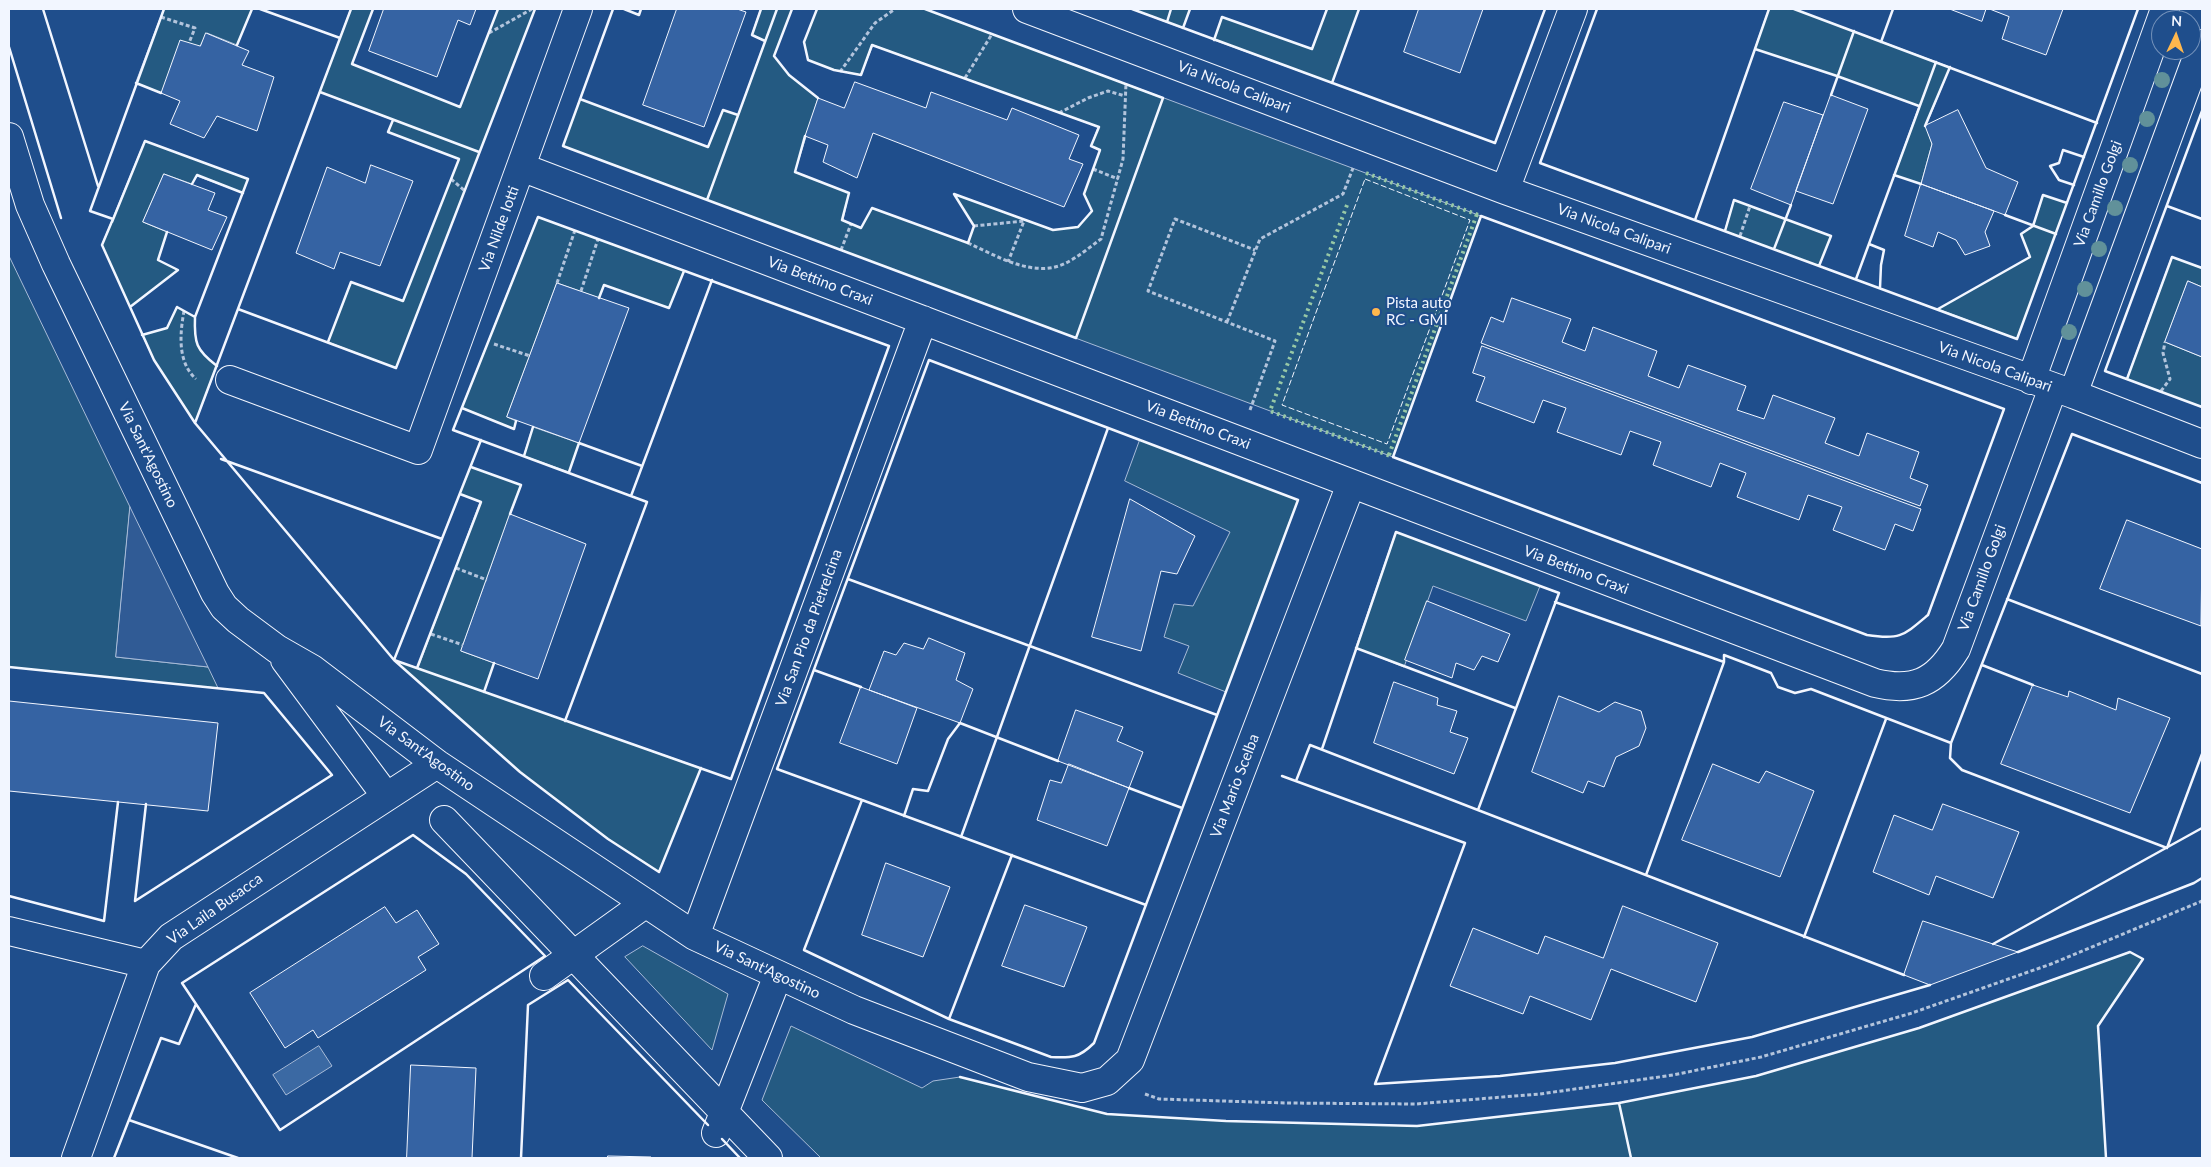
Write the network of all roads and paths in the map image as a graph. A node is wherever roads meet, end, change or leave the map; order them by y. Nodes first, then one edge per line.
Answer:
1 (532, 9) edge
2 (578, 9) edge
3 (895, 9) edge
4 (1027, 9) edge
5 (1573, 9) edge
6 (2165, 9) edge
7 (161, 17) dead end
8 (488, 33) dead end
9 (992, 34) dead end
10 (189, 43) dead end
11 (2202, 44) edge
12 (840, 72) dead end
13 (965, 78) dead end
14 (1126, 83) dead end
15 (1125, 96) junction
16 (1060, 113) dead end
17 (1364, 136) junction
18 (9, 137) edge
19 (14, 165) edge
20 (522, 167) junction
21 (1093, 170) dead end
22 (451, 179) dead end
23 (1118, 179) junction
24 (1505, 190) junction
25 (465, 191) dead end
26 (1750, 206) dead end
27 (850, 224) dead end
28 (974, 226) dead end
29 (575, 230) dead end
30 (1740, 236) dead end
31 (598, 239) dead end
32 (968, 243) dead end
33 (841, 250) dead end
34 (1255, 250) junction
35 (1008, 262) junction
36 (557, 283) dead end
37 (581, 291) dead end
38 (184, 311) dead end
39 (923, 320) junction
40 (1227, 322) junction
41 (488, 342) dead end
42 (2165, 342) dead end
43 (530, 356) dead end
44 (230, 380) dead end
45 (202, 384) dead end
46 (2052, 388) junction
47 (2161, 392) dead end
48 (1238, 440) junction
49 (2202, 444) edge
50 (1351, 484) junction
51 (456, 568) dead end
52 (487, 580) dead end
53 (431, 634) dead end
54 (463, 645) dead end
55 (277, 649) junction
56 (1874, 683) joint
57 (437, 764) junction
58 (386, 796) junction
59 (444, 820) dead end
60 (2202, 901) edge
61 (646, 903) junction
62 (9, 931) edge
63 (694, 936) junction
64 (574, 955) junction
65 (146, 964) junction
66 (778, 975) junction
67 (544, 976) dead end
68 (1107, 1081) junction
69 (720, 1123) junction
70 (76, 1158) edge
71 (768, 1158) edge

1 - 8 path
2 - 20 street, Via Nilde Iotti
3 - 12 path
4 - 17 street, Via Nicola Calipari
5 - 24 street
6 - 46 street, Via Camillo Golgi
7 - 10 path
9 - 13 path
11 - 46 street, Via Camillo Golgi
14 - 15 path
15 - 16 path
15 - 23 path
17 - 24 street, Via Nicola Calipari
17 - 34 path
18 - 19 street, Via Sant'Agostino
19 - 55 street, Via Sant'Agostino
20 - 39 street, Via Bettino Craxi
20 - 44 street, Via Nilde Iotti
21 - 23 path
22 - 25 path
23 - 35 path
24 - 46 street, Via Nicola Calipari
26 - 30 path
27 - 33 path
28 - 35 path
29 - 36 path
31 - 37 path
32 - 35 path
34 - 40 path
34 - 40 path
38 - 45 path
39 - 48 street, Via Bettino Craxi
39 - 63 street, Via San Pio da Pietrelcina
40 - 48 path
41 - 43 path
42 - 47 path
46 - 49 street, Via Nicola Calipari
46 - 56 street, Via Camillo Golgi
48 - 50 street, Via Bettino Craxi
50 - 56 street, Via Bettino Craxi
50 - 68 street, Via Mario Scelba
51 - 52 path
53 - 54 path
55 - 57 street, Via Sant'Agostino
55 - 58 street
57 - 58 street, Via Laila Busacca
57 - 61 street, Via Sant'Agostino
58 - 65 street, Via Laila Busacca
59 - 64 street
60 - 68 path
61 - 63 street, Via Sant'Agostino
61 - 64 street
62 - 65 street
63 - 66 street, Via Sant'Agostino
64 - 67 street
64 - 69 street
65 - 70 street, Via Laila Busacca
66 - 68 street, Via Sant'Agostino
66 - 69 street
69 - 71 street

